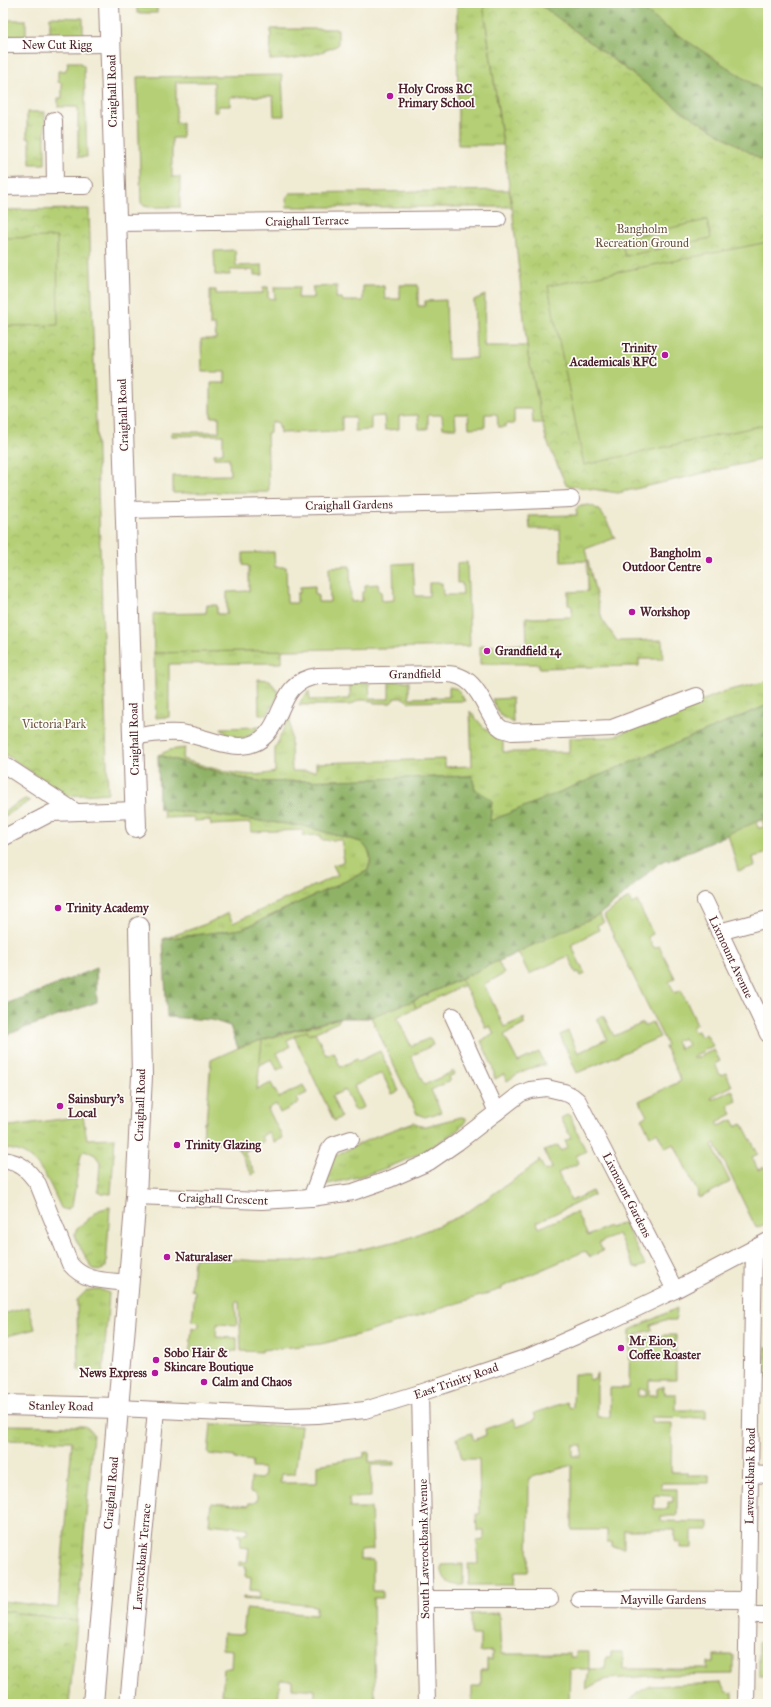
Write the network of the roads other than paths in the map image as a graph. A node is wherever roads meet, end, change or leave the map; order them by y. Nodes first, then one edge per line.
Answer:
1 (109, 3) edge
2 (111, 44) junction
3 (3, 45) edge
4 (54, 120) dead end
5 (55, 186) junction
6 (85, 186) dead end
7 (3, 188) edge
8 (498, 219) dead end
9 (115, 223) junction
10 (571, 499) dead end
11 (126, 510) junction
12 (697, 696) dead end
13 (134, 737) junction
14 (3, 764) edge
15 (76, 812) junction
16 (136, 815) joint
17 (3, 838) edge
18 (705, 901) dead end
19 (768, 920) edge
20 (139, 927) dead end
21 (719, 932) junction
22 (453, 1016) dead end
23 (768, 1034) edge
24 (578, 1101) joint
25 (497, 1112) junction
26 (352, 1139) dead end
27 (3, 1160) edge
28 (136, 1196) junction
29 (310, 1198) junction
30 (768, 1241) edge
31 (754, 1248) junction
32 (129, 1283) junction
33 (675, 1290) junction
34 (420, 1393) junction
35 (3, 1405) edge
36 (118, 1408) junction
37 (156, 1410) junction
38 (750, 1474) junction
39 (768, 1474) edge
40 (426, 1599) junction
41 (579, 1599) dead end
42 (550, 1600) dead end
43 (747, 1608) junction
44 (768, 1615) edge
45 (93, 1704) edge
46 (128, 1704) edge
47 (427, 1704) edge
48 (746, 1704) edge

1 - 2 street, Craighall Road
2 - 3 street, New Cut Rigg
2 - 9 street, Craighall Road
4 - 5 street
5 - 6 street
5 - 7 street
8 - 9 street, Craighall Terrace
9 - 11 street, Craighall Road
10 - 11 street, Craighall Gardens
11 - 13 street, Craighall Road
12 - 13 street, Grandfield
13 - 16 street, Craighall Road
14 - 15 street
15 - 16 street
15 - 17 street
18 - 21 street, Lixmount Avenue
19 - 21 street
20 - 28 street, Craighall Road
21 - 23 street, Lixmount Avenue
22 - 25 street
24 - 25 street, Craighall Crescent
24 - 33 street, Lixmount Gardens
25 - 29 street, Craighall Crescent
26 - 29 street
27 - 32 street
28 - 29 street, Craighall Crescent
28 - 32 street, Craighall Road
30 - 31 street, East Trinity Road
31 - 33 street, East Trinity Road
31 - 38 street, Laverockbank Road
32 - 36 street, Craighall Road
33 - 34 street, East Trinity Road
34 - 37 street, East Trinity Road
34 - 40 street, South Laverockbank Avenue
35 - 36 street, Stanley Road
36 - 37 street, East Trinity Road
36 - 45 street, Craighall Road
37 - 46 street, Laverockbank Terrace
38 - 39 street
38 - 43 street, Laverockbank Road
40 - 42 street
40 - 47 street, South Laverockbank Avenue
41 - 43 street, Mayville Gardens
43 - 44 street, Mayville Gardens
43 - 48 street, Laverockbank Road

